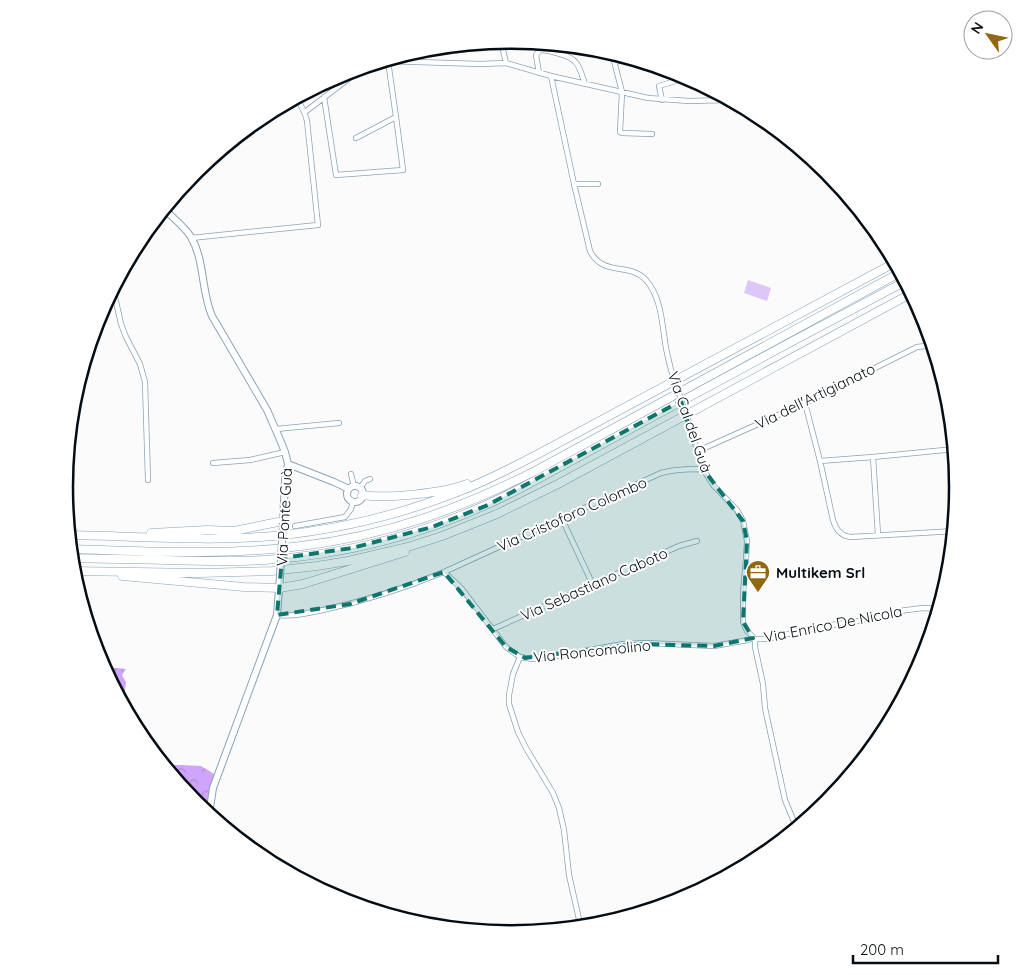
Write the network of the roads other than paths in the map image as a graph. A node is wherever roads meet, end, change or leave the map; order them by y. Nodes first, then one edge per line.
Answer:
1 (503, 49) edge
2 (540, 50) edge
3 (550, 51) edge
4 (407, 62) edge
5 (615, 62) edge
6 (506, 63) junction
7 (387, 67) edge
8 (539, 72) junction
9 (551, 76) junction
10 (676, 81) edge
11 (344, 82) edge
12 (585, 84) junction
13 (622, 92) junction
14 (324, 97) junction
15 (662, 100) junction
16 (717, 100) edge
17 (300, 104) edge
18 (305, 112) junction
19 (396, 117) junction
20 (652, 134) dead end
21 (356, 138) dead end
22 (574, 184) junction
23 (598, 184) dead end
24 (169, 213) edge
25 (191, 238) junction
26 (889, 266) edge
27 (895, 276) edge
28 (900, 284) edge
29 (906, 296) edge
30 (115, 299) edge
31 (927, 346) edge
32 (805, 403) junction
33 (339, 423) dead end
34 (276, 429) junction
35 (948, 450) edge
36 (698, 451) junction
37 (285, 452) junction
38 (538, 454) junction
39 (873, 458) junction
40 (820, 461) junction
41 (213, 464) dead end
42 (288, 464) junction
43 (703, 469) junction
44 (351, 474) dead end
45 (370, 479) dead end
46 (148, 480) dead end
47 (356, 490) junction
48 (354, 502) junction
49 (497, 514) junction
50 (562, 519) junction
51 (283, 523) junction
52 (295, 526) dead end
53 (947, 531) edge
54 (76, 535) edge
55 (76, 535) edge
56 (878, 535) junction
57 (696, 541) dead end
58 (78, 549) edge
59 (79, 558) edge
60 (282, 558) junction
61 (81, 571) edge
62 (81, 572) edge
63 (444, 572) junction
64 (593, 585) junction
65 (280, 588) junction
66 (933, 608) edge
67 (277, 615) junction
68 (493, 629) junction
69 (754, 638) junction
70 (520, 657) junction
71 (210, 806) edge
72 (794, 823) edge
73 (579, 921) edge

1 - 6 street
2 - 8 street
3 - 12 street
4 - 6 street
5 - 13 street
6 - 8 street
7 - 19 street
8 - 9 street
9 - 12 street
9 - 22 street, Via Cal del Guà
10 - 15 street
11 - 14 street
12 - 13 street
13 - 15 street
13 - 20 street
14 - 18 street
14 - 19 street
15 - 16 street
17 - 18 street
18 - 25 street
19 - 21 street
22 - 23 street
22 - 36 street, Via Cal del Guà, bridge
24 - 25 street, Via Ponte Guà
25 - 34 street, Via Ponte Guà
26 - 38 highway
27 - 58 highway
28 - 60 highway
29 - 49 highway
30 - 46 street
31 - 32 street, Via dell'Artigianato
32 - 36 street, Via dell'Artigianato
32 - 40 street
33 - 34 street
34 - 37 street, Via Ponte Guà
35 - 39 street
36 - 43 street, Via Cal del Guà
37 - 41 street
37 - 42 street, Via Ponte Guà
38 - 47 highway
38 - 54 highway
39 - 40 street
39 - 56 street
40 - 56 street
42 - 47 street
42 - 51 street, Via Ponte Guà
43 - 50 street, Via Cristoforo Colombo
43 - 69 street, Via Cal del Guà
44 - 47 street
45 - 47 street
47 - 48 street
47 - 48 street
48 - 52 street
49 - 61 highway
49 - 65 highway
50 - 63 street, Via Cristoforo Colombo
50 - 64 street
51 - 55 highway
51 - 60 street, Via Ponte Guà, bridge
53 - 56 street
57 - 64 street, Via Sebastiano Caboto
59 - 60 highway
60 - 65 street, Via Ponte Guà, bridge
62 - 65 highway
63 - 67 street, Via Cristoforo Colombo
63 - 68 street, Via Roncomolino
64 - 68 street, Via Sebastiano Caboto
65 - 67 street, Via Ponte Guà
66 - 69 street, Via Enrico De Nicola
67 - 71 street, Via Ponte Guà
68 - 70 street, Via Roncomolino
69 - 70 street, Via Roncomolino
69 - 72 street, Via Cal del Guà
70 - 73 street, Via Roncomolino

